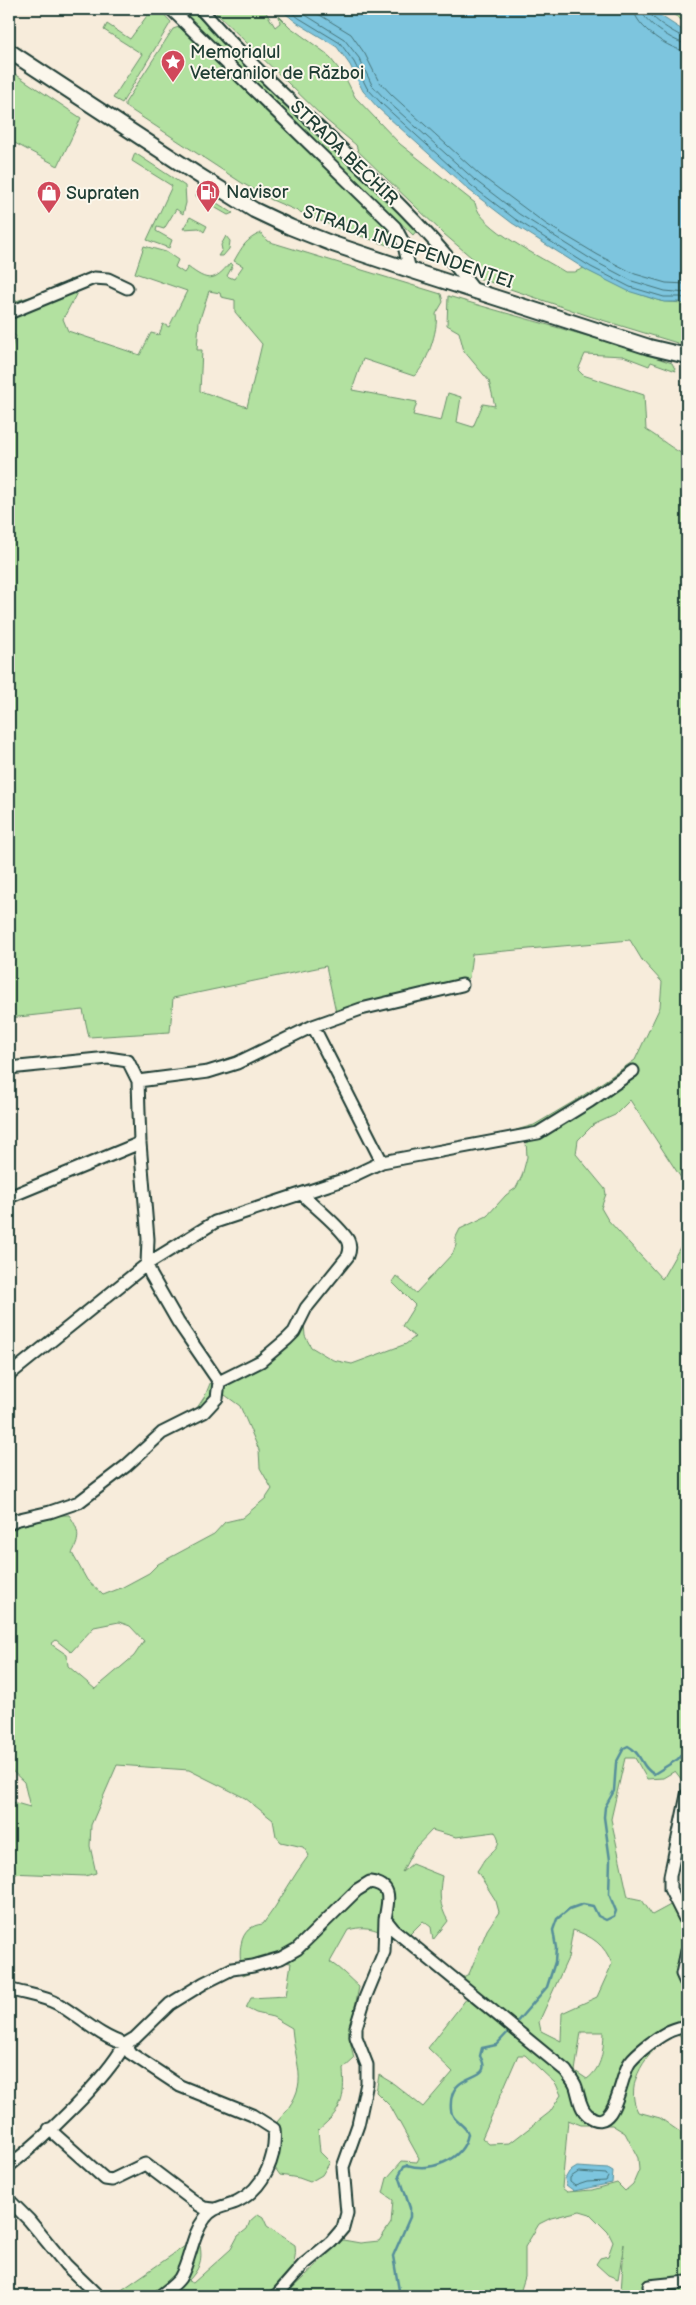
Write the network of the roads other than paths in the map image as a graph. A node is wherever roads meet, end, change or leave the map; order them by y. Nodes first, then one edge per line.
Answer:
1 (171, 9) edge
2 (201, 9) edge
3 (9, 51) edge
4 (410, 270) junction
5 (127, 288) dead end
6 (475, 291) junction
7 (9, 313) edge
8 (687, 356) edge
9 (462, 985) dead end
10 (313, 1026) junction
11 (9, 1068) edge
12 (633, 1070) dead end
13 (138, 1081) junction
14 (140, 1143) junction
15 (382, 1162) junction
16 (302, 1194) junction
17 (9, 1197) edge
18 (148, 1240) junction
19 (166, 1252) junction
20 (148, 1264) junction
21 (9, 1375) edge
22 (219, 1382) junction
23 (9, 1524) edge
24 (687, 1795) edge
25 (385, 1919) junction
26 (687, 1923) edge
27 (687, 1951) edge
28 (687, 1985) edge
29 (9, 1989) edge
30 (685, 2028) edge
31 (125, 2044) junction
32 (49, 2129) junction
33 (9, 2166) edge
34 (9, 2200) edge
35 (213, 2209) junction
36 (687, 2282) edge
37 (649, 2286) dead end
38 (98, 2296) edge
39 (160, 2296) edge
40 (276, 2296) edge

1 - 4 street, STRADA BECHIR
2 - 6 street
3 - 4 main road, STRADA INDEPENDENȚEI
4 - 6 main road, STRADA INDEPENDENȚEI
5 - 7 street
6 - 8 main road, STRADA INDEPENDENȚEI
9 - 10 street
10 - 13 street
10 - 15 street
11 - 13 street
12 - 15 street
13 - 14 street
14 - 17 street
14 - 18 street
15 - 16 street
16 - 19 street
16 - 22 street
18 - 19 street
18 - 20 street
19 - 20 street
20 - 21 street
20 - 22 street
22 - 23 street
24 - 26 street
25 - 30 street
25 - 31 street
25 - 40 street
27 - 28 street
29 - 31 street
31 - 32 street
31 - 35 street
32 - 33 street
32 - 35 street
34 - 38 street
35 - 39 street
36 - 37 street

